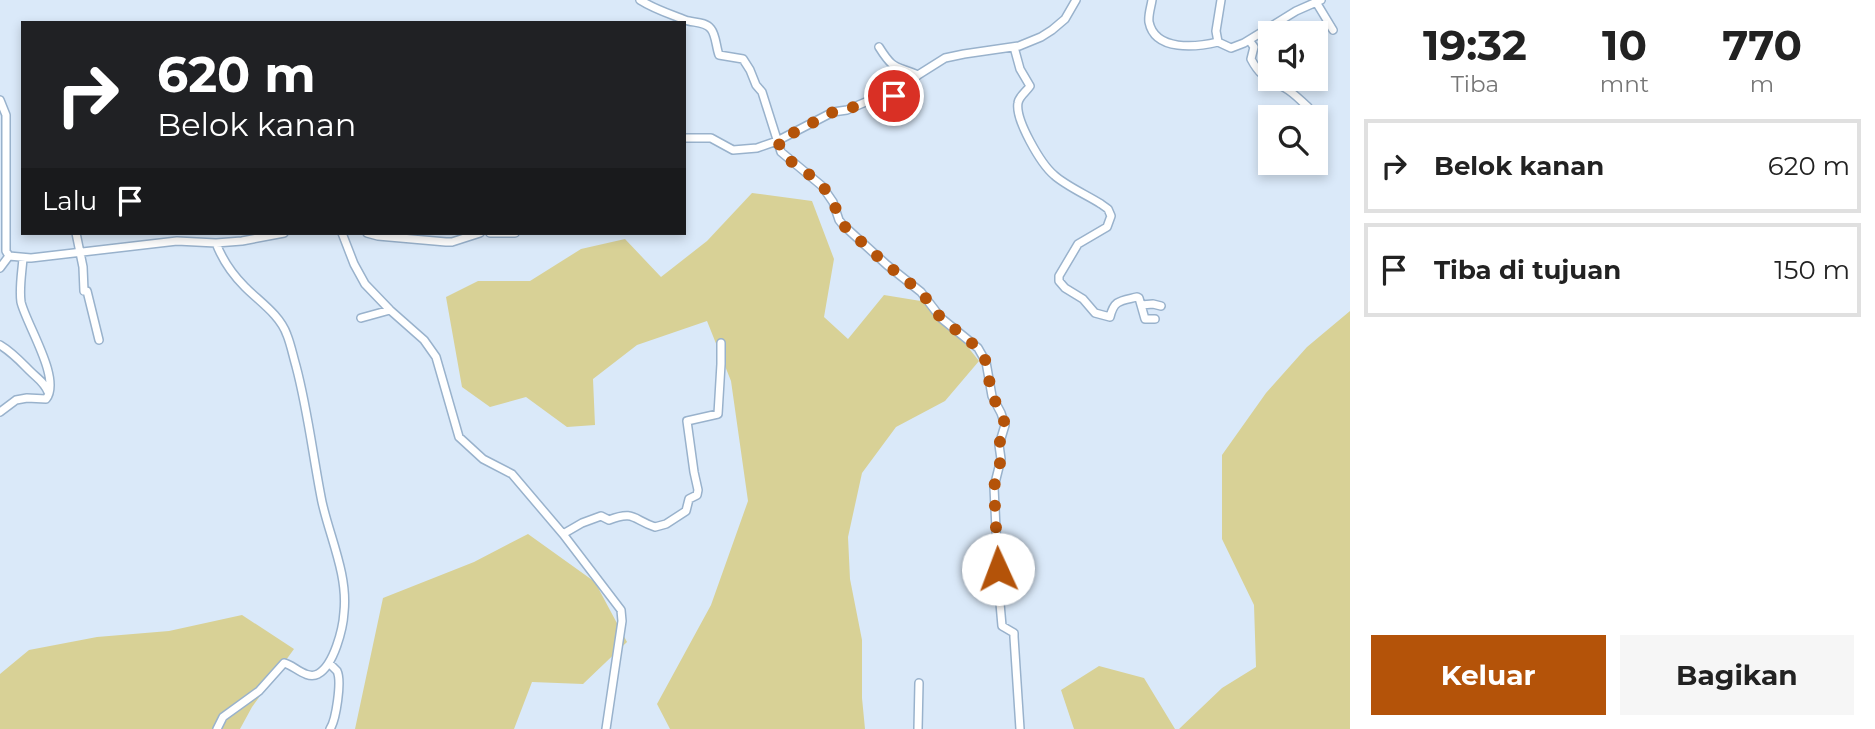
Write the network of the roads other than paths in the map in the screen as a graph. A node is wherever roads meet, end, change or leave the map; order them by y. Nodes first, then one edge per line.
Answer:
1 (640, 0) edge
2 (1076, 0) edge
3 (1152, 0) edge
4 (1221, 0) edge
5 (1319, 1) edge
6 (1333, 30) dead end
7 (1249, 40) junction
8 (1218, 42) junction
9 (879, 47) dead end
10 (1014, 47) junction
11 (918, 75) junction
12 (0, 100) edge
13 (1306, 105) edge
14 (3, 115) edge
15 (686, 138) edge
16 (778, 141) junction
17 (76, 235) edge
18 (343, 235) edge
19 (375, 235) edge
20 (474, 235) edge
21 (254, 236) edge
22 (177, 237) edge
23 (242, 237) edge
24 (216, 243) junction
25 (80, 252) junction
26 (9, 256) junction
27 (23, 258) junction
28 (0, 268) edge
29 (1141, 305) junction
30 (1161, 306) dead end
31 (390, 310) junction
32 (361, 318) dead end
33 (1155, 319) dead end
34 (99, 340) dead end
35 (721, 343) dead end
36 (0, 345) edge
37 (49, 395) junction
38 (0, 412) edge
39 (563, 534) junction
40 (329, 663) junction
41 (919, 683) dead end
42 (217, 729) edge
43 (330, 729) edge
44 (606, 729) edge
45 (918, 729) edge
46 (1020, 729) edge

1 - 16 street
2 - 10 street
3 - 8 street
4 - 8 street
5 - 6 street
5 - 7 street
7 - 8 street
7 - 13 street
9 - 11 street
10 - 11 street
10 - 29 street
11 - 16 street
12 - 14 street
14 - 26 street
15 - 16 street
16 - 46 street
17 - 25 street
18 - 31 street
19 - 20 street
21 - 23 street
22 - 24 street
22 - 25 street
23 - 24 street
24 - 40 street
25 - 27 street
25 - 34 street
26 - 27 street
26 - 28 street
27 - 37 street
29 - 30 street
29 - 33 street
31 - 32 street
31 - 39 street
35 - 39 street
36 - 37 street
37 - 38 street
39 - 44 street
40 - 42 street
40 - 43 street
41 - 45 street

